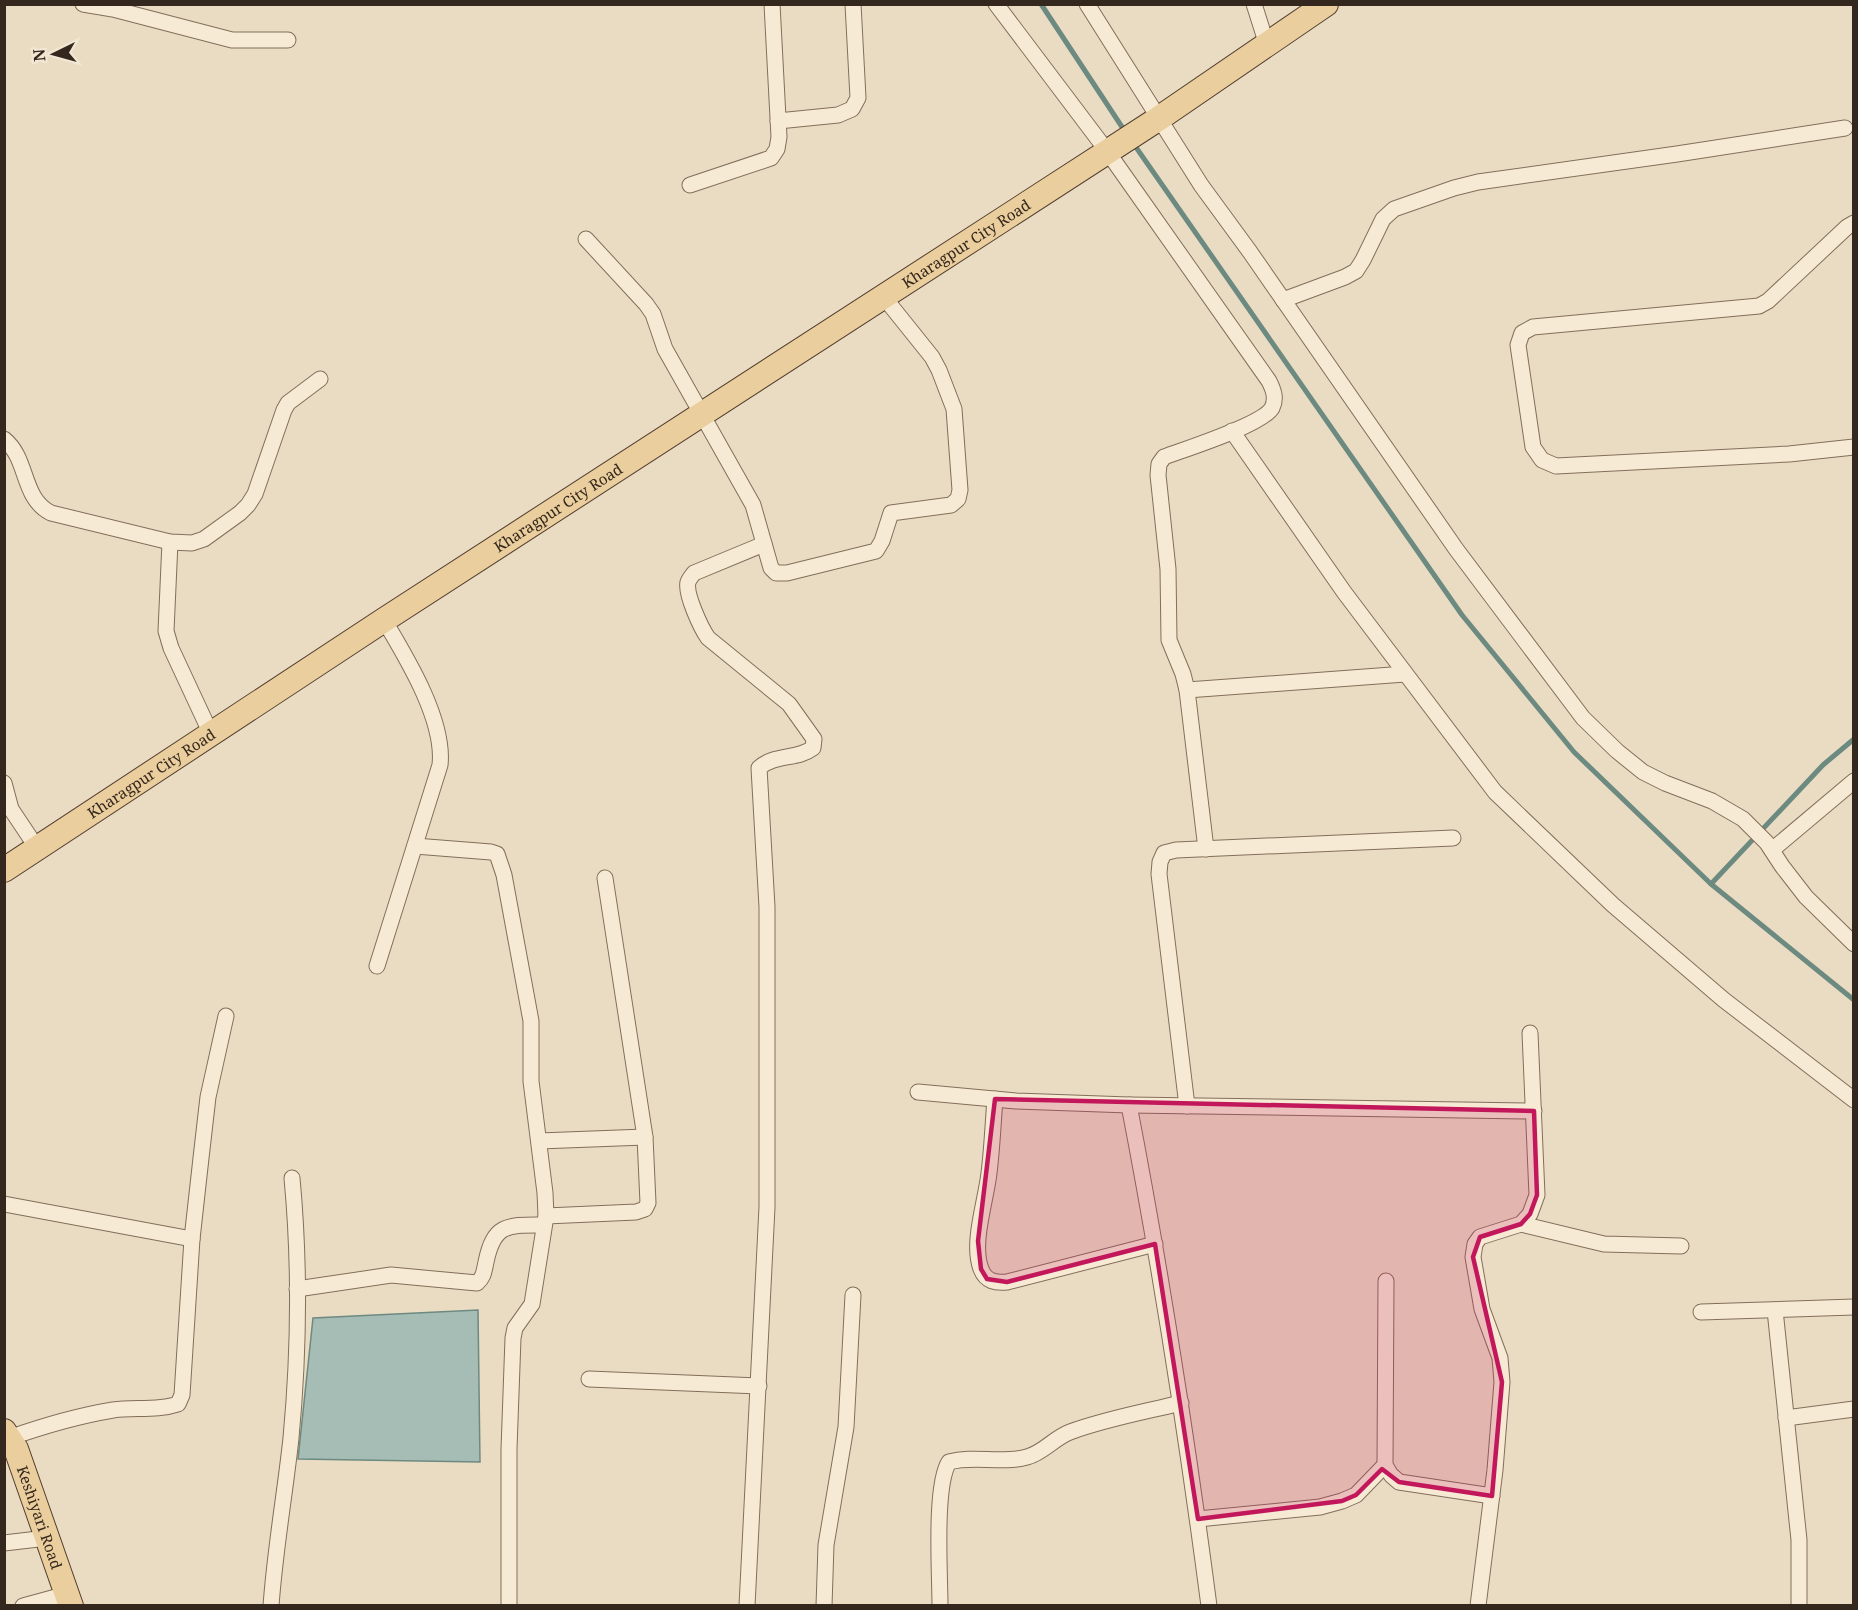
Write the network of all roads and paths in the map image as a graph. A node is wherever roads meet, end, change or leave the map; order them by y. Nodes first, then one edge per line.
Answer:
1 (83, 4) edge
2 (772, 4) edge
3 (853, 4) edge
4 (996, 4) edge
5 (1087, 4) edge
6 (1254, 4) edge
7 (1326, 4) edge
8 (113, 7) edge
9 (288, 40) dead end
10 (1267, 45) junction
11 (778, 121) junction
12 (1149, 124) junction
13 (1845, 128) dead end
14 (1109, 149) junction
15 (690, 185) dead end
16 (1854, 224) edge
17 (586, 239) dead end
18 (883, 296) junction
19 (1282, 300) junction
20 (320, 379) dead end
21 (701, 415) junction
22 (1232, 431) junction
23 (4, 439) edge
24 (1854, 447) edge
25 (170, 542) junction
26 (764, 544) junction
27 (384, 620) junction
28 (1406, 674) junction
29 (1187, 690) junction
30 (211, 734) junction
31 (4, 783) edge
32 (1850, 788) edge
33 (1453, 838) dead end
34 (414, 846) junction
35 (1770, 847) junction
36 (37, 848) junction
37 (1206, 849) junction
38 (4, 870) edge
39 (605, 878) dead end
40 (1854, 944) edge
41 (377, 966) dead end
42 (226, 1016) dead end
43 (1530, 1033) dead end
44 (918, 1092) dead end
45 (995, 1100) junction
46 (1854, 1100) edge
47 (1129, 1105) junction
48 (1187, 1106) junction
49 (1534, 1111) junction
50 (645, 1137) junction
51 (539, 1141) junction
52 (292, 1178) dead end
53 (4, 1204) edge
54 (545, 1221) junction
55 (1521, 1224) junction
56 (192, 1239) junction
57 (1155, 1244) junction
58 (1681, 1246) dead end
59 (1386, 1281) dead end
60 (297, 1289) junction
61 (854, 1295) dead end
62 (1854, 1307) edge
63 (1775, 1310) junction
64 (1701, 1312) dead end
65 (589, 1379) dead end
66 (759, 1386) junction
67 (1181, 1403) junction
68 (1854, 1409) edge
69 (1786, 1418) junction
70 (7, 1434) edge
71 (1385, 1465) junction
72 (1492, 1496) junction
73 (1198, 1519) junction
74 (47, 1538) junction
75 (4, 1543) edge
76 (69, 1600) edge
77 (22, 1605) edge
78 (271, 1605) edge
79 (509, 1605) edge
80 (747, 1605) edge
81 (824, 1605) edge
82 (940, 1605) edge
83 (1209, 1605) edge
84 (1478, 1605) edge
85 (1799, 1605) edge

1 - 8 street
2 - 11 street
3 - 11 street
4 - 14 street
5 - 12 street
6 - 10 street
7 - 10 main road, Kharagpur City Road
8 - 9 street
10 - 12 main road, Kharagpur City Road
11 - 15 street
12 - 14 main road, Kharagpur City Road
12 - 19 street
13 - 19 street
14 - 18 main road, Kharagpur City Road
14 - 22 street
16 - 24 street
17 - 21 street
18 - 21 main road, Kharagpur City Road
18 - 26 street
19 - 35 street
20 - 25 street
21 - 26 street
21 - 27 main road, Kharagpur City Road
22 - 28 street
22 - 29 street
23 - 25 street
25 - 30 street
26 - 66 street
27 - 30 main road, Kharagpur City Road
27 - 34 street
28 - 29 street
28 - 46 street
29 - 37 street
30 - 36 main road, Kharagpur City Road
31 - 36 street
32 - 35 street
33 - 37 street
34 - 41 street
34 - 51 street
35 - 40 street
36 - 38 main road, Kharagpur City Road
37 - 48 street
39 - 50 street
42 - 56 street
43 - 49 street
44 - 45 street
45 - 47 street
45 - 57 street
47 - 48 street
47 - 57 street
48 - 49 street
49 - 55 street
50 - 51 street
50 - 54 street
51 - 54 street
52 - 60 street
53 - 56 street
54 - 60 street
54 - 79 street
55 - 58 street
55 - 72 street
56 - 70 street
57 - 67 street
59 - 71 street
60 - 78 street
61 - 81 street
62 - 63 street
63 - 64 street
63 - 69 street
65 - 66 street
66 - 80 street
67 - 73 street
67 - 82 street
68 - 69 street
69 - 85 street
70 - 74 main road, Keshiyari Road
71 - 72 street
71 - 73 street
72 - 84 street
73 - 83 street
74 - 75 street
74 - 76 main road, Keshiyari Road
76 - 77 street

